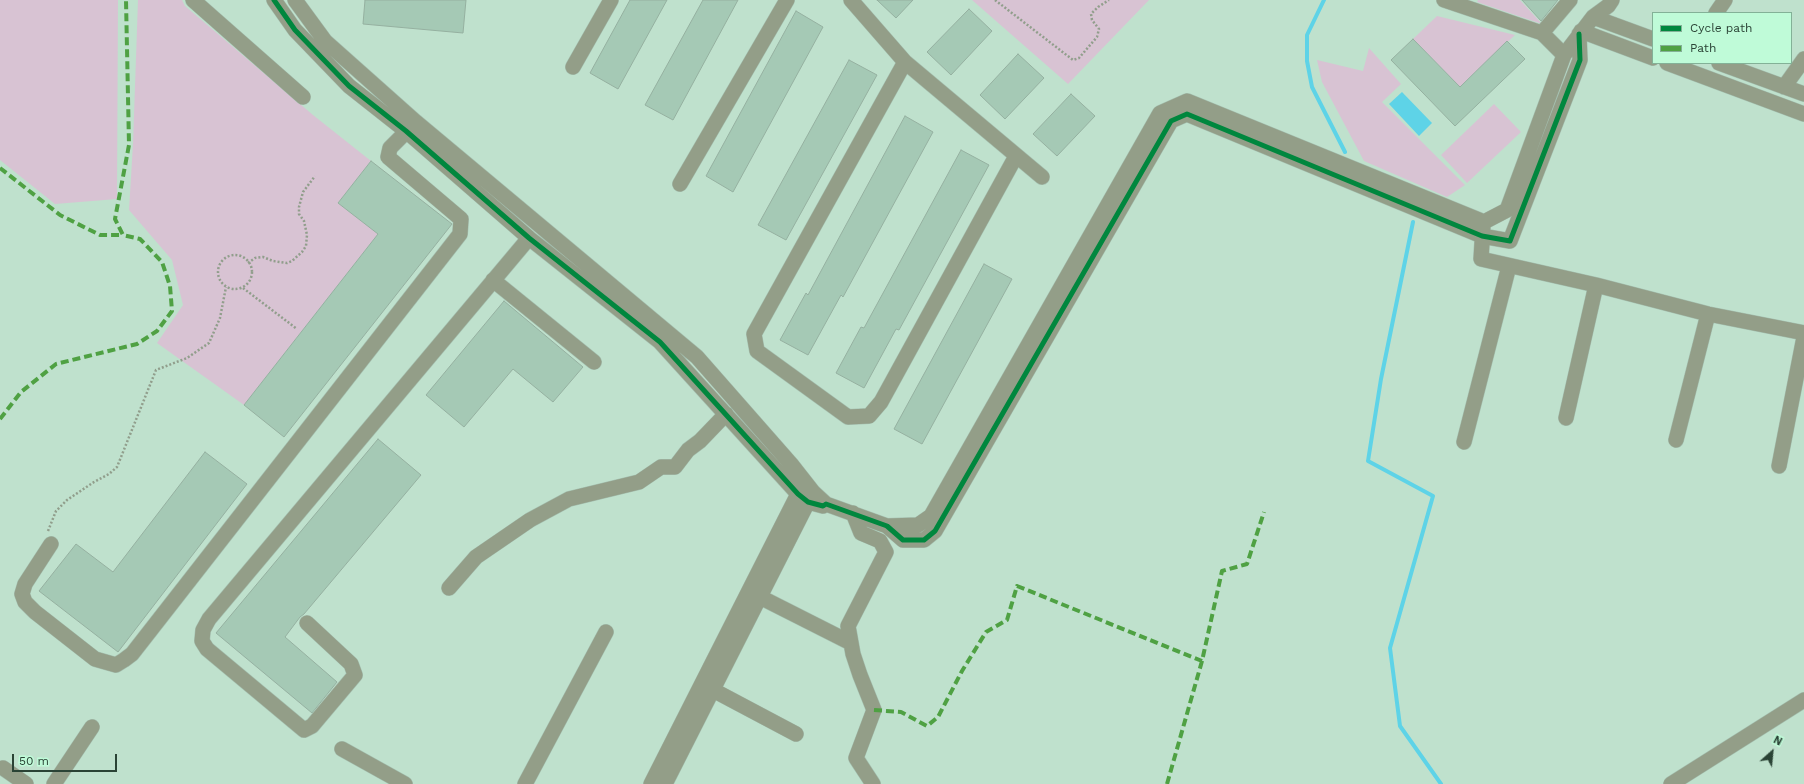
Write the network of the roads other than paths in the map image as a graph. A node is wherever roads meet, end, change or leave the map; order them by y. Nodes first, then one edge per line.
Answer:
1 (193, 0) edge
2 (274, 0) edge
3 (295, 0) edge
4 (611, 0) edge
5 (787, 0) edge
6 (851, 0) edge
7 (1444, 0) edge
8 (1570, 0) edge
9 (1596, 0) edge
10 (1612, 0) edge
11 (1725, 0) edge
12 (1717, 12) edge
13 (1593, 17) junction
14 (1580, 32) junction
15 (1542, 33) junction
16 (1652, 39) edge
17 (1564, 55) junction
18 (1652, 58) edge
19 (1804, 59) edge
20 (905, 62) junction
21 (1670, 64) edge
22 (1722, 64) edge
23 (573, 67) dead end
24 (1784, 87) junction
25 (1804, 94) edge
26 (303, 97) dead end
27 (1804, 114) edge
28 (411, 126) junction
29 (1016, 156) junction
30 (1042, 177) dead end
31 (680, 184) dead end
32 (1483, 229) junction
33 (529, 238) junction
34 (1509, 266) junction
35 (493, 280) junction
36 (1596, 285) junction
37 (1708, 314) junction
38 (1804, 333) edge
39 (1804, 337) edge
40 (594, 362) dead end
41 (726, 414) junction
42 (1566, 418) dead end
43 (1676, 440) dead end
44 (1464, 442) dead end
45 (1779, 466) dead end
46 (803, 498) junction
47 (826, 504) junction
48 (853, 513) junction
49 (47, 551) road end
50 (449, 588) dead end
51 (760, 597) junction
52 (307, 623) dead end
53 (606, 632) dead end
54 (851, 643) junction
55 (713, 690) junction
56 (1804, 700) edge
57 (92, 727) dead end
58 (796, 734) dead end
59 (342, 749) dead end
60 (3, 768) dead end
61 (26, 784) edge
62 (54, 784) edge
63 (405, 784) edge
64 (524, 784) edge
65 (662, 784) edge
66 (873, 784) edge
67 (1670, 784) edge

1 - 26 street
2 - 28 street
3 - 28 street
4 - 23 street
5 - 31 street
6 - 20 street
7 - 15 street
8 - 15 street
9 - 13 street
10 - 13 street
11 - 12 street
13 - 14 street
13 - 16 street
14 - 17 street
14 - 18 street
14 - 32 street
15 - 17 street
17 - 32 street
19 - 24 street
20 - 29 street
20 - 29 street
21 - 27 street
22 - 24 street
24 - 25 street
28 - 33 street
28 - 47 street
28 - 49 street
29 - 30 street
32 - 34 street
32 - 48 street
33 - 35 street
33 - 41 street
34 - 36 street
34 - 44 street
35 - 40 street
35 - 52 street
36 - 37 street
36 - 42 street
37 - 38 street
37 - 43 street
39 - 45 street
41 - 46 street
41 - 50 street
46 - 47 street
46 - 51 street
46 - 65 street
47 - 48 street
48 - 54 street
51 - 54 street
51 - 55 street
53 - 64 street
54 - 66 street
55 - 58 street
55 - 65 street
56 - 67 street
57 - 62 street
59 - 63 street
60 - 61 street

